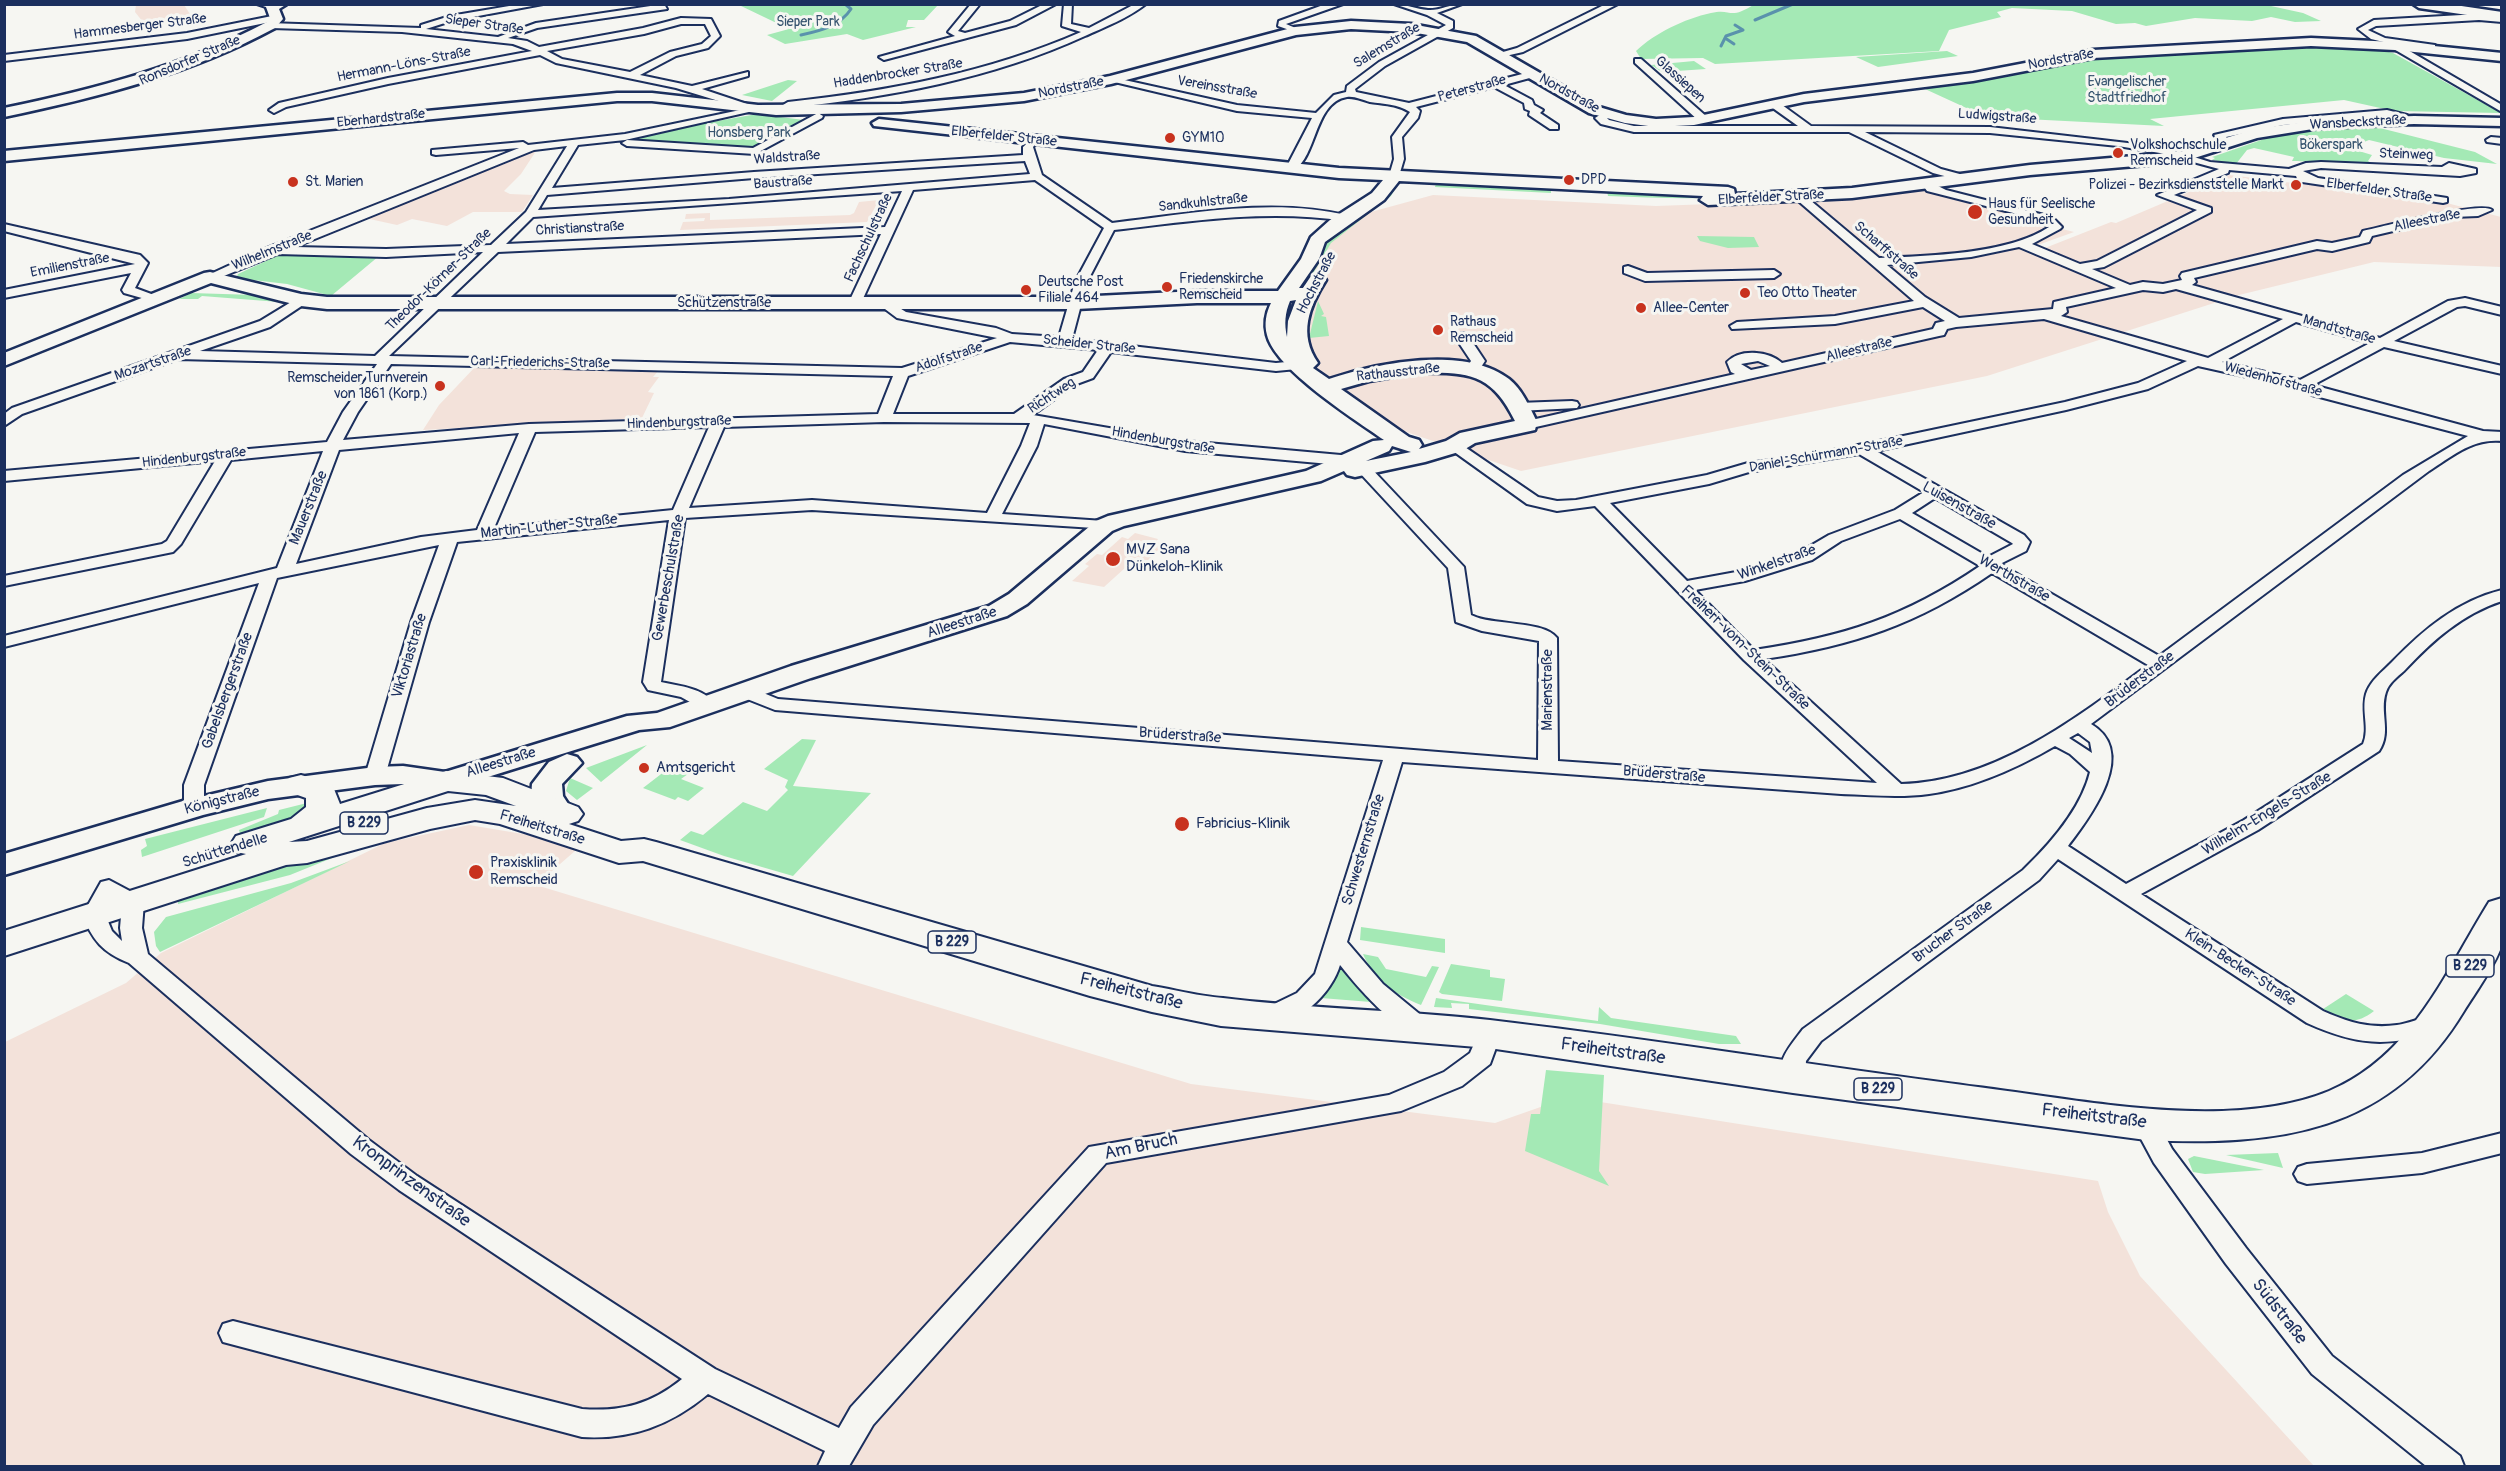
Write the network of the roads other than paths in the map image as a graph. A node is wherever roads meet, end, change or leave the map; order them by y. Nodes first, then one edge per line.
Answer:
1 (538, 4) edge
2 (976, 4) edge
3 (1052, 4) edge
4 (1068, 4) edge
5 (1142, 4) edge
6 (1339, 4) edge
7 (1398, 4) edge
8 (1458, 4) edge
9 (1614, 4) edge
10 (2419, 4) edge
11 (664, 7) dead end
12 (272, 12) edge
13 (1430, 13) junction
14 (2502, 17) edge
15 (416, 30) junction
16 (1091, 31) junction
17 (1295, 31) junction
18 (1440, 31) junction
19 (962, 35) junction
20 (497, 38) junction
21 (2392, 43) junction
22 (540, 51) junction
23 (1501, 54) junction
24 (884, 57) dead end
25 (2502, 57) edge
26 (4, 58) edge
27 (1638, 61) dead end
28 (745, 74) dead end
29 (1534, 75) junction
30 (630, 76) junction
31 (1111, 80) junction
32 (1494, 83) junction
33 (692, 89) junction
34 (1352, 94) junction
35 (1774, 104) junction
36 (788, 105) dead end
37 (1409, 106) junction
38 (2502, 109) edge
39 (274, 110) dead end
40 (756, 110) junction
41 (4, 114) edge
42 (1606, 114) junction
43 (2402, 115) junction
44 (818, 116) junction
45 (1320, 116) junction
46 (2502, 117) edge
47 (1703, 119) junction
48 (2370, 121) junction
49 (2502, 122) edge
50 (1554, 127) dead end
51 (2502, 127) edge
52 (1808, 128) junction
53 (1850, 128) junction
54 (1034, 140) junction
55 (591, 141) junction
56 (575, 142) junction
57 (2227, 144) junction
58 (541, 145) junction
59 (436, 152) dead end
60 (4, 156) edge
61 (2182, 157) junction
62 (1029, 158) junction
63 (1399, 159) junction
64 (1252, 164) junction
65 (1291, 168) junction
66 (2224, 171) dead end
67 (2451, 171) dead end
68 (2289, 175) junction
69 (1037, 177) junction
70 (1963, 178) junction
71 (1391, 181) junction
72 (1928, 184) junction
73 (909, 188) junction
74 (1405, 191) junction
75 (546, 192) junction
76 (1578, 192) junction
77 (1728, 192) dead end
78 (2444, 200) dead end
79 (1806, 202) junction
80 (2486, 210) dead end
81 (530, 214) junction
82 (1346, 218) junction
83 (4, 227) edge
84 (1110, 227) junction
85 (889, 230) junction
86 (2019, 243) junction
87 (494, 249) junction
88 (273, 250) junction
89 (1877, 262) junction
90 (140, 267) junction
91 (2080, 269) junction
92 (1628, 270) dead end
93 (1774, 274) dead end
94 (210, 277) junction
95 (2182, 281) junction
96 (183, 287) junction
97 (253, 289) junction
98 (2129, 289) junction
99 (1295, 292) junction
100 (4, 294) edge
101 (156, 298) junction
102 (301, 300) junction
103 (855, 302) junction
104 (892, 302) junction
105 (435, 303) junction
106 (1076, 303) junction
107 (1928, 305) junction
108 (2059, 305) junction
109 (2502, 311) edge
110 (2045, 315) junction
111 (2012, 316) junction
112 (2295, 318) junction
113 (1989, 321) junction
114 (1956, 322) junction
115 (1737, 326) dead end
116 (1939, 332) junction
117 (1009, 338) junction
118 (1462, 338) dead end
119 (1064, 342) junction
120 (2381, 342) junction
121 (1107, 347) junction
122 (177, 355) junction
123 (384, 359) junction
124 (4, 360) edge
125 (2209, 363) junction
126 (1297, 365) junction
127 (1779, 368) junction
128 (1472, 370) junction
129 (2502, 370) edge
130 (902, 372) junction
131 (1750, 375) junction
132 (1353, 377) junction
133 (2302, 385) junction
134 (1329, 389) junction
135 (4, 402) edge
136 (23, 408) junction
137 (1523, 416) junction
138 (884, 418) junction
139 (1019, 418) junction
140 (1039, 419) junction
141 (4, 422) edge
142 (719, 422) junction
143 (529, 428) junction
144 (2492, 436) edge
145 (334, 444) junction
146 (1391, 444) junction
147 (1454, 446) junction
148 (1861, 449) junction
149 (226, 454) junction
150 (1358, 465) junction
151 (4, 476) edge
152 (1934, 492) junction
153 (1599, 501) junction
154 (1901, 513) junction
155 (678, 514) junction
156 (992, 518) junction
157 (1104, 526) junction
158 (483, 534) junction
159 (450, 538) junction
160 (1991, 566) junction
161 (277, 573) junction
162 (4, 580) edge
163 (1682, 587) junction
164 (2502, 595) edge
165 (4, 642) edge
166 (1750, 656) junction
167 (2161, 665) junction
168 (744, 691) junction
169 (706, 705) junction
170 (660, 721) junction
171 (2078, 725) junction
172 (2055, 738) junction
173 (1394, 755) junction
174 (567, 763) junction
175 (1548, 765) junction
176 (2099, 770) junction
177 (375, 776) junction
178 (301, 785) junction
179 (1896, 790) junction
180 (460, 798) junction
181 (194, 808) junction
182 (557, 810) junction
183 (303, 826) junction
184 (2057, 849) junction
185 (644, 850) junction
186 (4, 865) edge
187 (2125, 893) junction
188 (112, 901) junction
189 (2502, 910) edge
190 (4, 926) edge
191 (4, 944) edge
192 (1337, 945) junction
193 (137, 957) junction
194 (1263, 1017) junction
195 (2438, 1021) junction
196 (1422, 1028) junction
197 (1489, 1034) junction
198 (1793, 1078) junction
199 (2146, 1124) junction
200 (2502, 1143) edge
201 (2307, 1174) dead end
202 (232, 1333) dead end
203 (705, 1378) junction
204 (838, 1456) edge
205 (2449, 1467) edge

1 - 15 street
2 - 19 street
3 - 19 street
4 - 16 street
5 - 16 street, Haddenbrocker Straße
6 - 17 street
7 - 13 street
8 - 13 street
9 - 23 street
10 - 14 street
11 - 20 street
12 - 15 street, Sieper Straße
12 - 26 street, Hammesberger Straße
12 - 41 street, Ronsdorfer Straße
13 - 18 street
14 - 21 street
15 - 20 street, Sieper Straße
16 - 36 street, Haddenbrocker Straße
17 - 18 street, Nordstraße
17 - 31 street, Nordstraße
18 - 23 street, Nordstraße
18 - 34 street, Salemstraße
19 - 24 street
20 - 22 street, Sieper Straße
21 - 25 street, Nordstraße
21 - 35 street, Nordstraße
21 - 38 street
22 - 30 street, Sieper Straße
22 - 30 street, Hermann-Löns-Straße
22 - 39 street, Hermann-Löns-Straße
23 - 29 street, Nordstraße
27 - 47 street, Glassiepen
28 - 33 street
29 - 32 street, Peterstraße
29 - 42 street, Nordstraße
30 - 33 street, Sieper Straße
31 - 40 street, Nordstraße
31 - 45 street, Vereinsstraße
32 - 37 street, Peterstraße
32 - 50 street
33 - 40 street, Sieper Straße
34 - 37 street, Peterstraße
34 - 45 street, Salemstraße
35 - 47 street, Nordstraße
35 - 52 street
37 - 63 street
40 - 44 street, Elberfelder Straße
40 - 55 street, Wilhelmstraße
40 - 60 street, Eberhardstraße
42 - 47 street, Nordstraße
42 - 52 street, Ludwigstraße
43 - 46 street
43 - 48 street
43 - 57 street
44 - 54 street, Elberfelder Straße
44 - 55 street
45 - 65 street, Salemstraße
48 - 49 street, Wansbeckstraße
48 - 51 street
48 - 57 street, Wansbeckstraße
52 - 53 street, Ludwigstraße
53 - 61 street, Ludwigstraße
53 - 70 street
54 - 62 street
54 - 64 street, Elberfelder Straße
55 - 56 street, Wilhelmstraße
56 - 58 street, Wilhelmstraße
56 - 75 street, Theodor-Körner-Straße
57 - 61 street, Wansbeckstraße
58 - 59 street, Wilhelmstraße
58 - 88 street, Wilhelmstraße
61 - 68 street, Elberfelder Straße
61 - 70 street, Elberfelder Straße
62 - 69 street
62 - 75 street, Waldstraße
63 - 71 street
63 - 74 street
64 - 65 street, Elberfelder Straße
64 - 71 street, Elberfelder Straße
65 - 71 street, Elberfelder Straße
66 - 91 street
67 - 68 street, Steinweg
68 - 78 street, Elberfelder Straße
69 - 73 street, Baustraße
69 - 84 street
70 - 72 street, Elberfelder Straße
71 - 74 street, Elberfelder Straße
71 - 82 street, Hochstraße
72 - 79 street, Elberfelder Straße
72 - 86 street
73 - 81 street, Baustraße
73 - 85 street, Fachschulstraße
74 - 76 street, Elberfelder Straße
74 - 99 street, Hochstraße
75 - 81 street, Theodor-Körner-Straße
76 - 77 street, Elberfelder Straße
76 - 79 street, Elberfelder Straße
79 - 89 street, Scharffstraße
80 - 95 street, Alleestraße
81 - 87 street, Theodor-Körner-Straße
82 - 84 street, Sandkuhlstraße
82 - 99 street, Hochstraße
83 - 90 street
84 - 106 street
85 - 87 street, Christianstraße
85 - 103 street, Fachschulstraße
86 - 89 street
86 - 91 street
87 - 88 street, Christianstraße
87 - 105 street, Theodor-Körner-Straße
88 - 94 street, Wilhelmstraße
89 - 107 street, Scharffstraße
90 - 100 street, Emilienstraße
90 - 101 street
91 - 98 street
92 - 93 street
94 - 96 street, Wilhelmstraße
94 - 97 street, Schützenstraße
95 - 98 street, Alleestraße
95 - 112 street, Mandtstraße
96 - 97 street, Schützenstraße
96 - 101 street, Wilhelmstraße
97 - 102 street, Schützenstraße
98 - 108 street, Alleestraße
99 - 106 street, Schützenstraße
99 - 126 street, Hochstraße
99 - 132 street, Hochstraße
101 - 124 street, Wilhelmstraße
102 - 105 street, Schützenstraße
102 - 122 street, Mozartstraße
103 - 104 street, Schützenstraße
103 - 105 street, Schützenstraße
104 - 106 street, Schützenstraße
104 - 117 street, Scheider Straße
105 - 123 street, Theodor-Körner-Straße
106 - 119 street
107 - 114 street, Scharffstraße
107 - 115 street
108 - 110 street, Alleestraße
108 - 111 street, Alleestraße
109 - 120 street
110 - 111 street, Alleestraße
110 - 125 street, Wiedenhofstraße
111 - 113 street, Alleestraße
112 - 120 street, Mandtstraße
112 - 125 street
113 - 114 street, Alleestraße
113 - 116 street, Alleestraße
114 - 116 street, Alleestraße
116 - 127 street, Alleestraße
117 - 119 street, Scheider Straße
117 - 130 street, Adolfstraße
118 - 128 street
119 - 121 street, Scheider Straße
120 - 129 street, Mandtstraße
120 - 133 street
121 - 126 street, Scheider Straße
121 - 139 street, Richtweg
122 - 123 street, Carl-Friederichs-Straße
122 - 136 street, Mozartstraße
123 - 130 street, Carl-Friederichs-Straße
123 - 145 street, Theodor-Körner-Straße
125 - 133 street, Wiedenhofstraße
125 - 148 street, Daniel-Schürmann-Straße
126 - 134 street, Hochstraße
127 - 131 street, Alleestraße
127 - 131 street
128 - 132 street, Rathausstraße
128 - 137 street
130 - 138 street, Adolfstraße
131 - 137 street, Alleestraße
132 - 134 street, Rathausstraße
133 - 144 street, Wiedenhofstraße
134 - 146 street, Hochstraße
135 - 136 street
136 - 141 street, Mozartstraße
137 - 147 street, Alleestraße
138 - 139 street, Hindenburgstraße
138 - 142 street, Hindenburgstraße
139 - 140 street, Hindenburgstraße
140 - 150 street, Hindenburgstraße
140 - 156 street
142 - 143 street, Hindenburgstraße
142 - 155 street, Gewerbeschulstraße
143 - 145 street, Hindenburgstraße
143 - 158 street
144 - 167 street, Brüderstraße
145 - 149 street, Hindenburgstraße
145 - 161 street, Mauerstraße
146 - 147 street, Alleestraße
146 - 150 street, Alleestraße
147 - 150 street, Alleestraße
147 - 153 street, Daniel-Schürmann-Straße
148 - 152 street, Luisenstraße
148 - 153 street, Daniel-Schürmann-Straße
149 - 151 street, Hindenburgstraße
149 - 162 street
150 - 157 street, Alleestraße
150 - 175 street, Marienstraße
152 - 154 street
152 - 160 street, Luisenstraße
153 - 163 street, Freiherr-vom-Stein-Straße
154 - 160 street, Werthstraße
154 - 163 street, Winkelstraße
155 - 156 street, Martin-Luther-Straße
155 - 158 street, Martin-Luther-Straße
155 - 169 street, Gewerbeschulstraße
156 - 157 street, Martin-Luther-Straße
157 - 168 street, Alleestraße
158 - 159 street, Martin-Luther-Straße
159 - 161 street, Martin-Luther-Straße
159 - 177 street, Viktoriastraße
160 - 166 street
160 - 167 street, Werthstraße
161 - 165 street, Martin-Luther-Straße
161 - 181 street, Gabelsbergerstraße
163 - 166 street, Freiherr-vom-Stein-Straße
164 - 187 street, Wilhelm-Engels-Straße
166 - 179 street, Freiherr-vom-Stein-Straße
167 - 171 street, Brüderstraße
168 - 169 street, Alleestraße
168 - 173 street, Brüderstraße
169 - 170 street, Alleestraße
170 - 174 street, Alleestraße
170 - 180 street, Alleestraße
171 - 172 street, Brüderstraße
171 - 176 street, Brucher Straße
172 - 176 street
172 - 179 street, Brüderstraße
173 - 175 street, Brüderstraße
173 - 192 street, Schwesternstraße
174 - 180 street, Alleestraße
174 - 182 street, Alleestraße
175 - 179 street, Brüderstraße
176 - 184 street, Brucher Straße
177 - 178 street, Königstraße
177 - 180 street, Königstraße
178 - 181 street, Königstraße
178 - 183 main road
180 - 182 main road, Freiheitstraße / B 229
180 - 183 main road, Schüttendelle / B 229
180 - 185 main road, Freiheitstraße / B 229
180 - 188 main road, Schüttendelle / B 229
181 - 186 street, Königstraße
182 - 185 main road, Freiheitstraße / B 229
183 - 188 main road, Schüttendelle / B 229
184 - 187 street, Klein-Becker-Straße
184 - 198 street, Brucher Straße
185 - 194 main road, Freiheitstraße / B 229
187 - 195 street, Klein-Becker-Straße
188 - 190 main road, Schüttendelle / B 229
188 - 191 main road, Schüttendelle / B 229
188 - 193 street
188 - 193 street, Kronprinzenstraße
189 - 195 main road, Freiheitstraße / B 229
192 - 194 street, Schwesternstraße
192 - 196 street
193 - 203 street, Kronprinzenstraße
194 - 196 main road, Freiheitstraße / B 229
195 - 199 main road, Freiheitstraße / B 229
196 - 197 main road, Freiheitstraße / B 229
197 - 198 main road, Freiheitstraße / B 229
197 - 204 street, Am Bruch
198 - 199 main road, Freiheitstraße / B 229
199 - 205 street, Südstraße
200 - 201 street
202 - 203 street
203 - 204 street, Kronprinzenstraße

